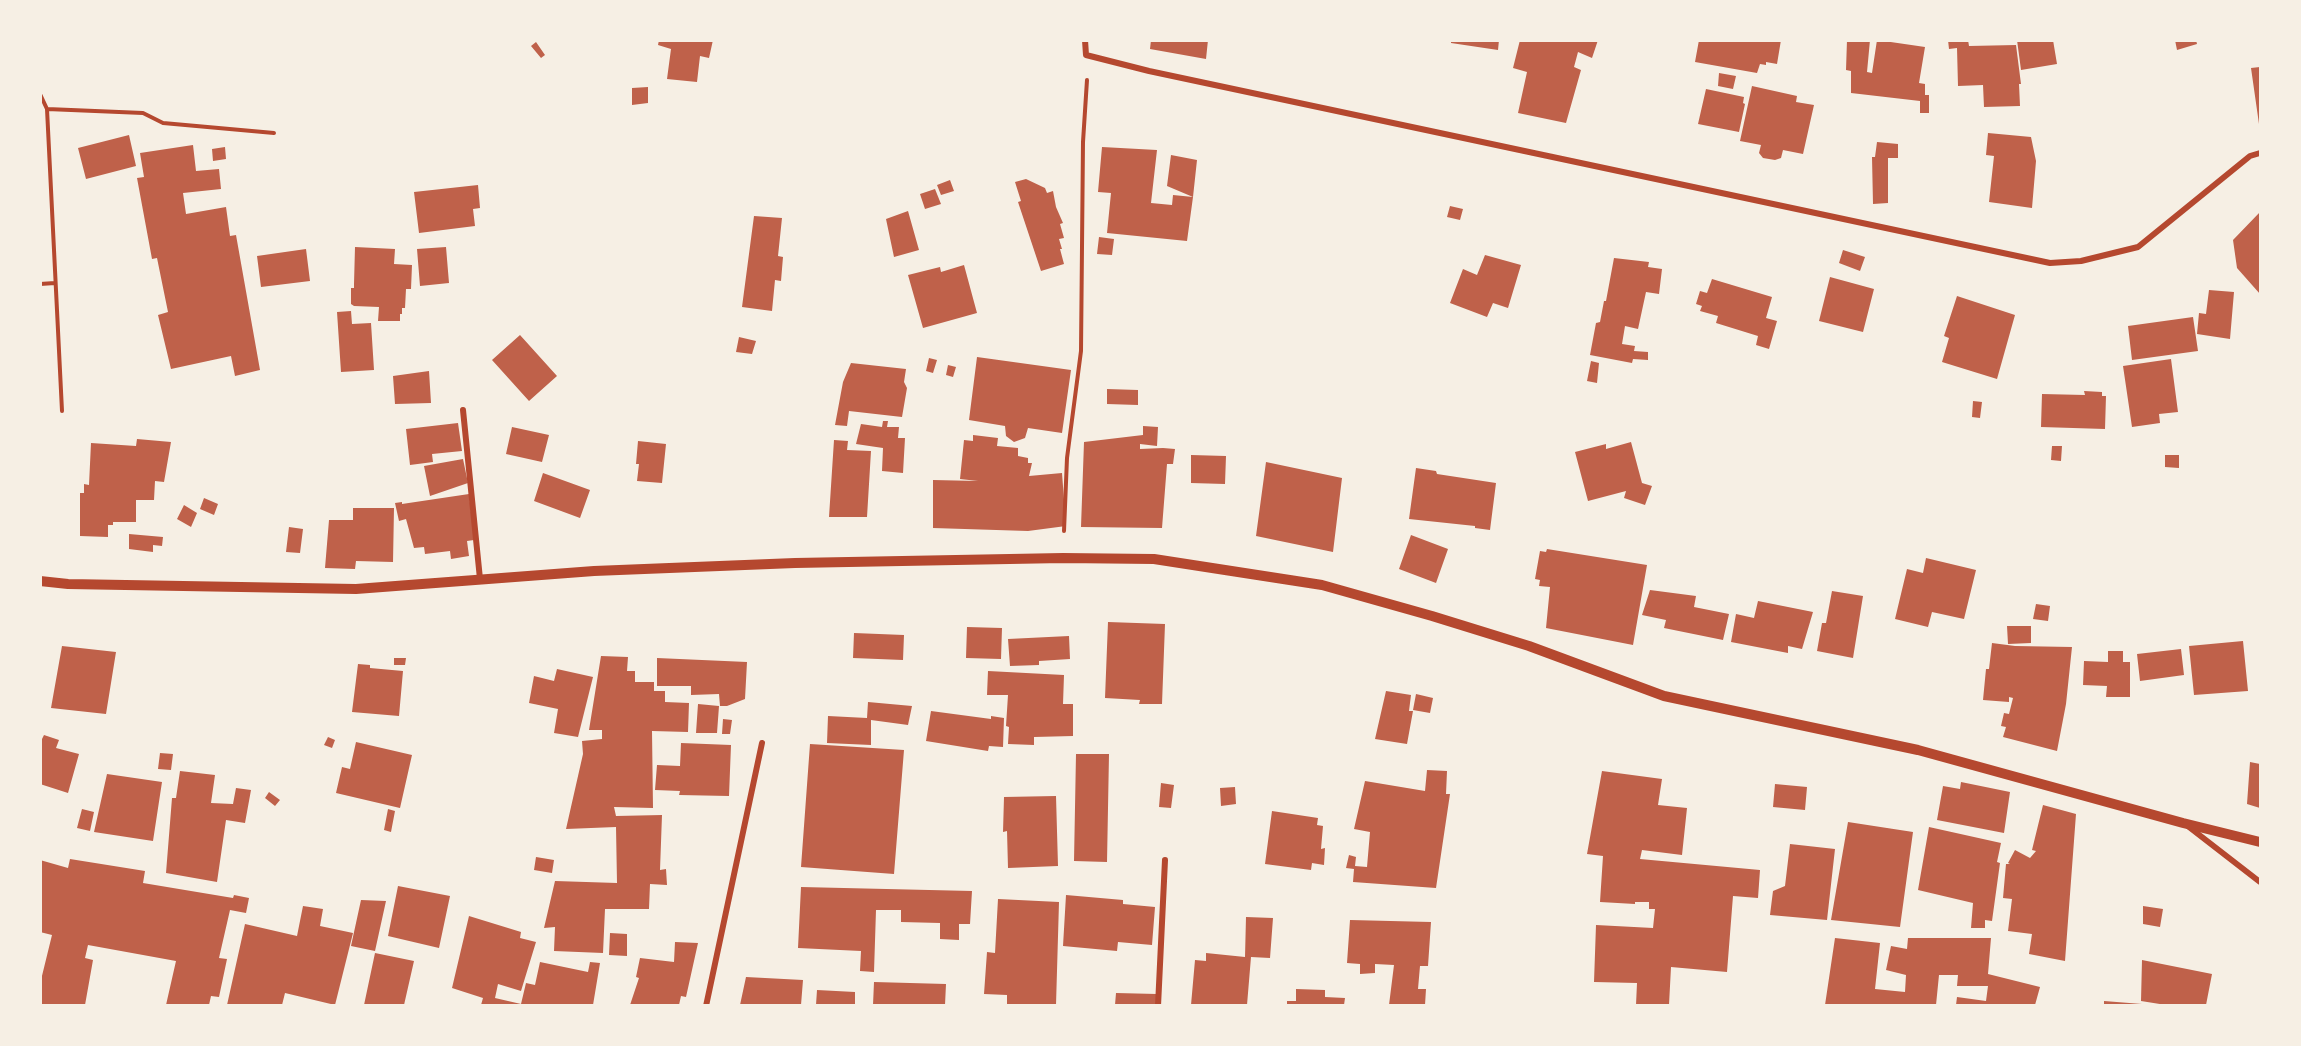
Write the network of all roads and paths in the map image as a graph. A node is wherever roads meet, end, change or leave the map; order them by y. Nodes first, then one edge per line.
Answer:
1 (1085, 40) edge
2 (1086, 55) junction
3 (40, 94) edge
4 (47, 109) junction
5 (274, 133) dead end
6 (2260, 153) edge
7 (56, 283) junction
8 (40, 284) edge
9 (463, 410) dead end
10 (62, 411) dead end
11 (1063, 558) junction
12 (480, 579) junction
13 (40, 581) edge
14 (762, 743) dead end
15 (2183, 824) junction
16 (2260, 842) edge
17 (1165, 860) dead end
18 (2260, 882) edge
19 (706, 1005) edge
20 (1158, 1005) edge

1 - 2 street
2 - 6 street
2 - 11 path
3 - 4 path
4 - 5 path
4 - 7 path
7 - 8 path
7 - 10 path
9 - 12 street
11 - 12 street
11 - 15 street
12 - 13 street
14 - 19 street
15 - 16 street
15 - 18 street
17 - 20 street

